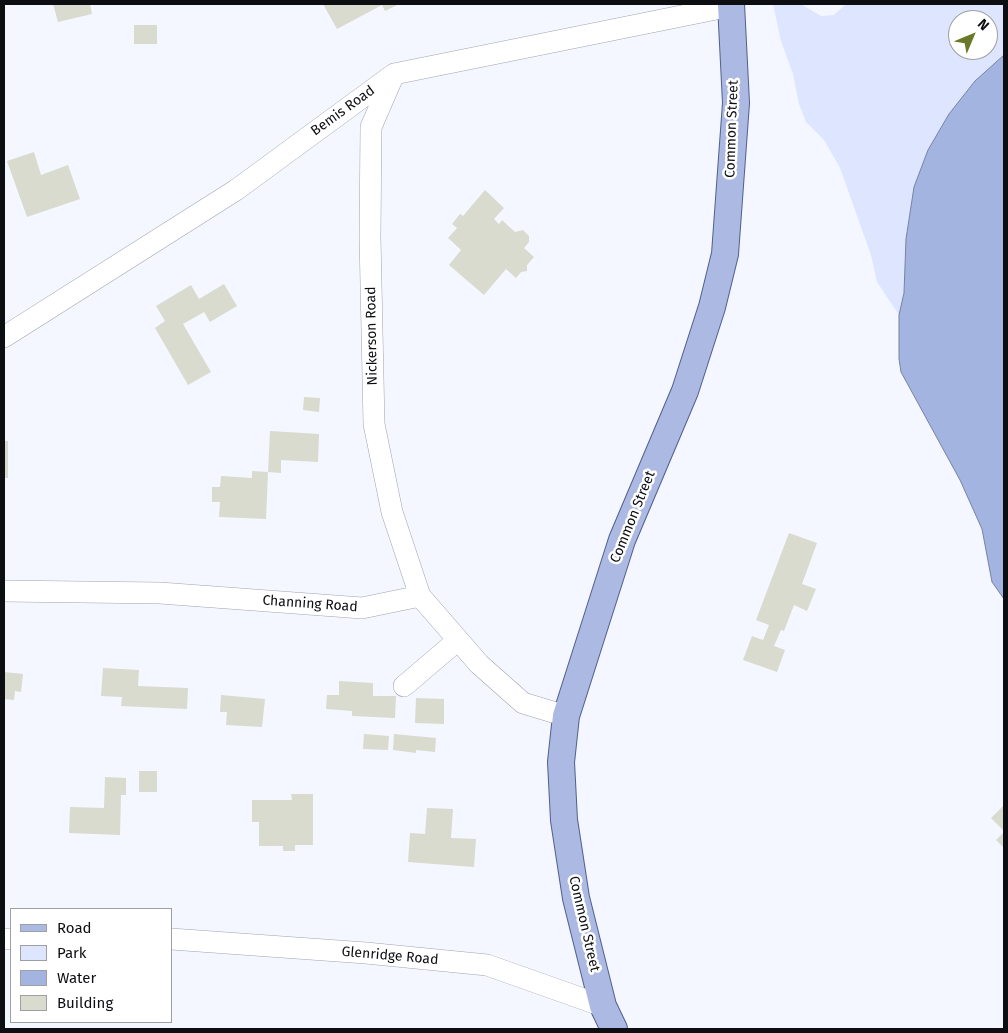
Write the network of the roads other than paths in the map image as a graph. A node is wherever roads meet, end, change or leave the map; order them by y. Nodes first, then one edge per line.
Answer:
1 (731, 5) edge
2 (394, 74) junction
3 (4, 337) edge
4 (4, 591) edge
5 (420, 596) junction
6 (458, 640) junction
7 (404, 686) dead end
8 (566, 716) junction
9 (172, 939) edge
10 (603, 1006) junction
11 (614, 1029) edge

1 - 2 street, Bemis Road
1 - 8 main road, Common Street
2 - 3 street, Bemis Road
2 - 5 street, Nickerson Road
4 - 5 street, Channing Road
5 - 6 street
6 - 7 street
6 - 8 street
8 - 10 main road, Common Street
9 - 10 street, Glenridge Road
10 - 11 main road, Common Street

